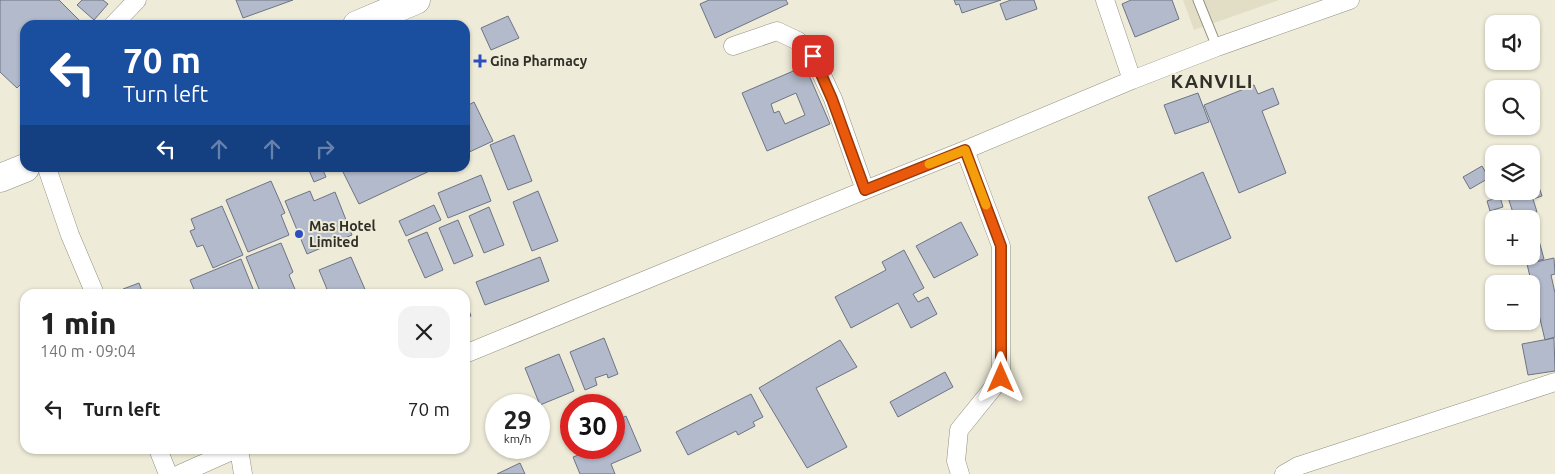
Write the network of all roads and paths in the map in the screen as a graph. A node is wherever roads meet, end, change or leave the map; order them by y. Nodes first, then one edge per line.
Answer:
1 (137, 0) edge
2 (416, 0) edge
3 (1105, 0) edge
4 (1198, 0) edge
5 (1350, 0) edge
6 (118, 20) edge
7 (369, 20) edge
8 (733, 46) dead end
9 (1217, 47) junction
10 (1132, 80) junction
11 (965, 150) junction
12 (20, 170) edge
13 (48, 172) edge
14 (0, 178) edge
15 (865, 190) junction
16 (93, 289) edge
17 (470, 352) edge
18 (1555, 382) edge
19 (160, 454) edge
20 (226, 454) edge
21 (238, 454) edge
22 (168, 474) edge
23 (180, 474) edge
24 (243, 474) edge
25 (960, 474) edge
26 (1284, 474) edge

1 - 6 street
2 - 7 highway
3 - 10 street
4 - 9 lane
5 - 9 street
8 - 15 street
9 - 10 street
10 - 11 street
11 - 15 street
11 - 25 street
12 - 14 highway
13 - 16 street
15 - 17 street
18 - 26 street
19 - 22 street
20 - 23 street
21 - 24 street

